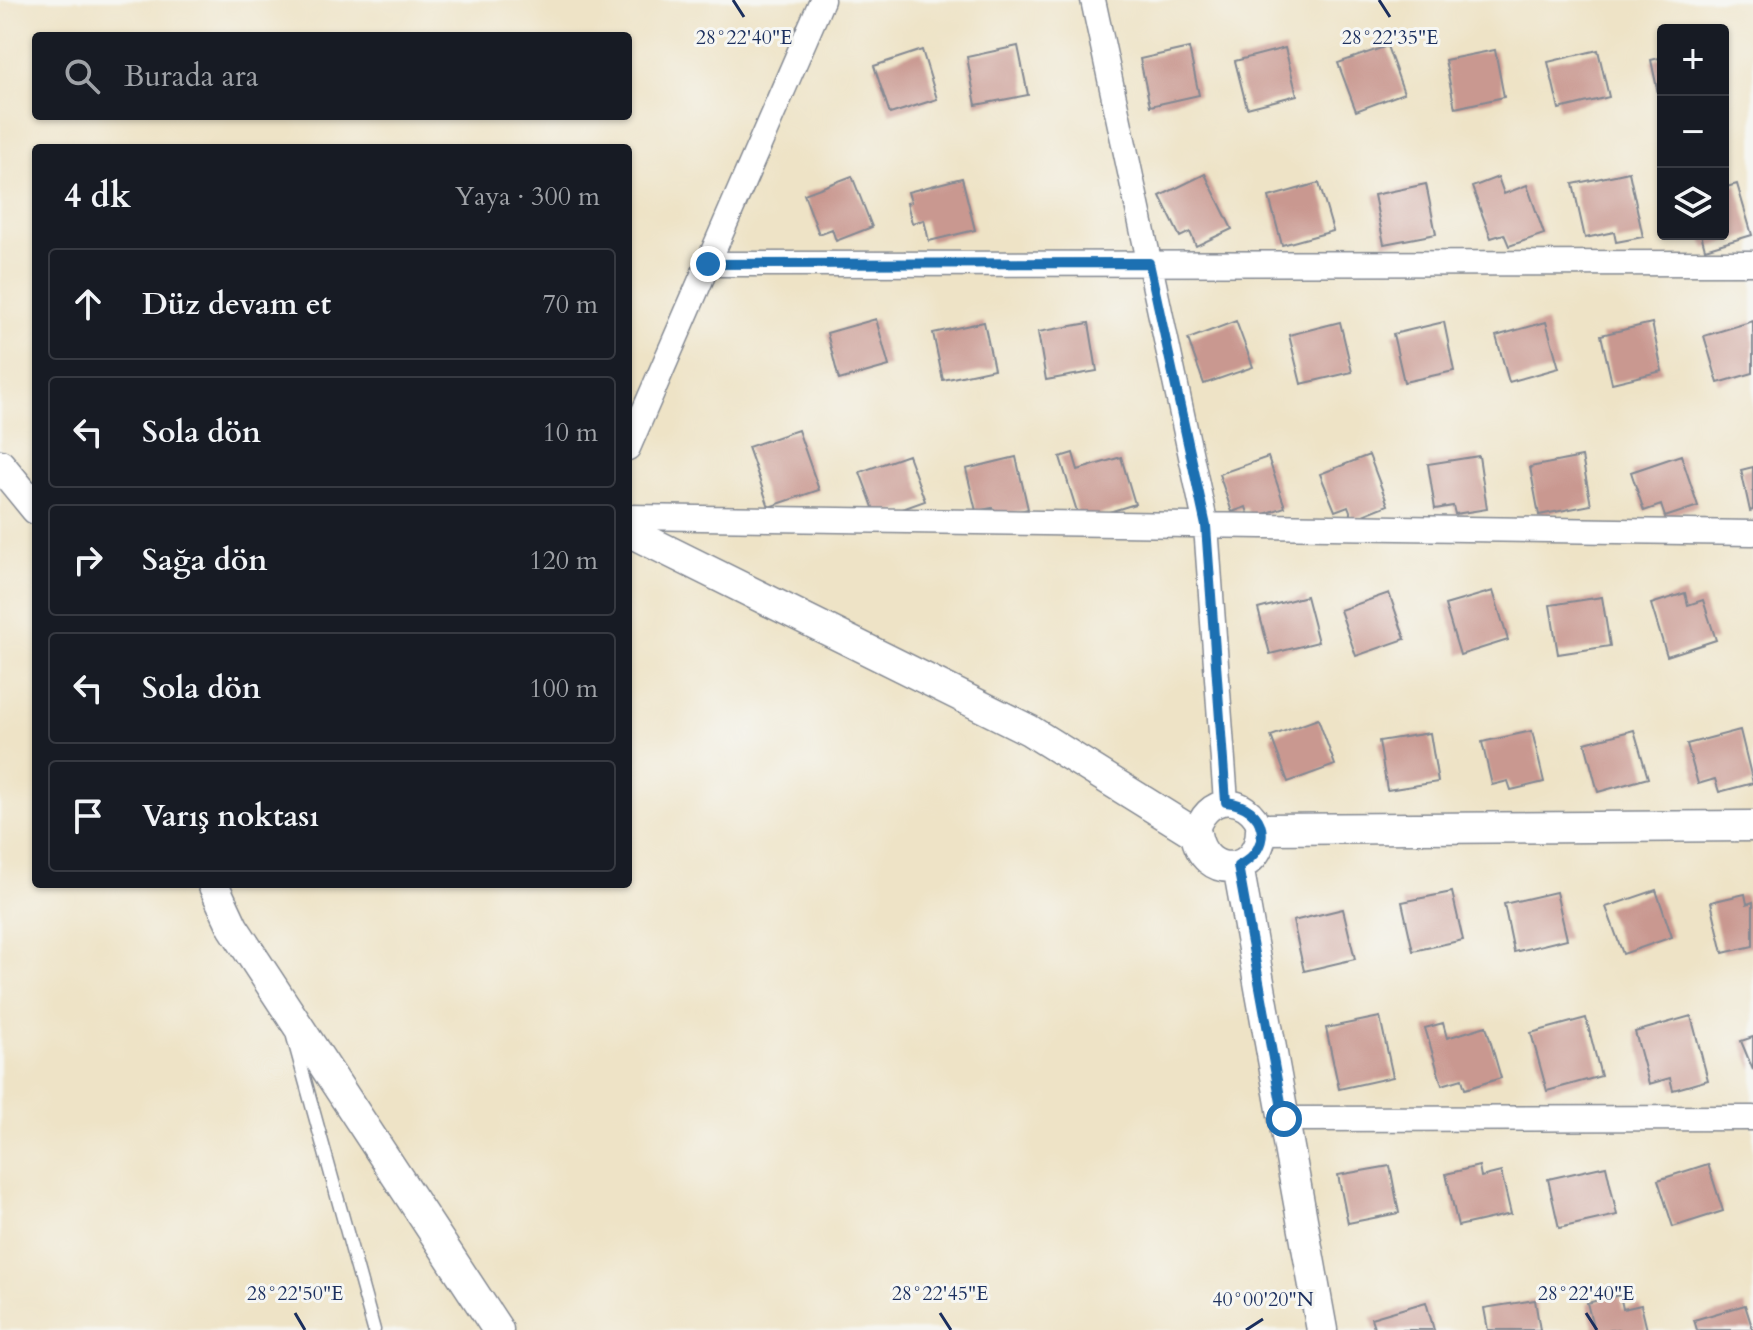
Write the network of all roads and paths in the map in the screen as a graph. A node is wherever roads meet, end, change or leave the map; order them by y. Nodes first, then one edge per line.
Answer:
1 (822, 0) edge
2 (1093, 0) edge
3 (1149, 263) junction
4 (1753, 263) edge
5 (708, 264) junction
6 (632, 439) edge
7 (0, 465) edge
8 (32, 504) edge
9 (632, 517) edge
10 (1206, 526) junction
11 (632, 533) edge
12 (1753, 533) edge
13 (1226, 802) junction
14 (1753, 826) edge
15 (1261, 829) junction
16 (1196, 834) junction
17 (1238, 866) junction
18 (215, 888) edge
19 (285, 1007) junction
20 (1753, 1118) edge
21 (1284, 1119) junction
22 (374, 1330) edge
23 (498, 1330) edge
24 (1322, 1330) edge

1 - 5 street
2 - 3 street
3 - 4 street
3 - 5 street
3 - 10 street
5 - 6 street
7 - 8 street
9 - 10 street
10 - 12 street
10 - 13 street
11 - 16 street
13 - 15 street
13 - 16 street
14 - 15 street
15 - 17 street
16 - 17 street
17 - 21 street
18 - 19 street
19 - 22 lane
19 - 23 street
20 - 21 street
21 - 24 street

